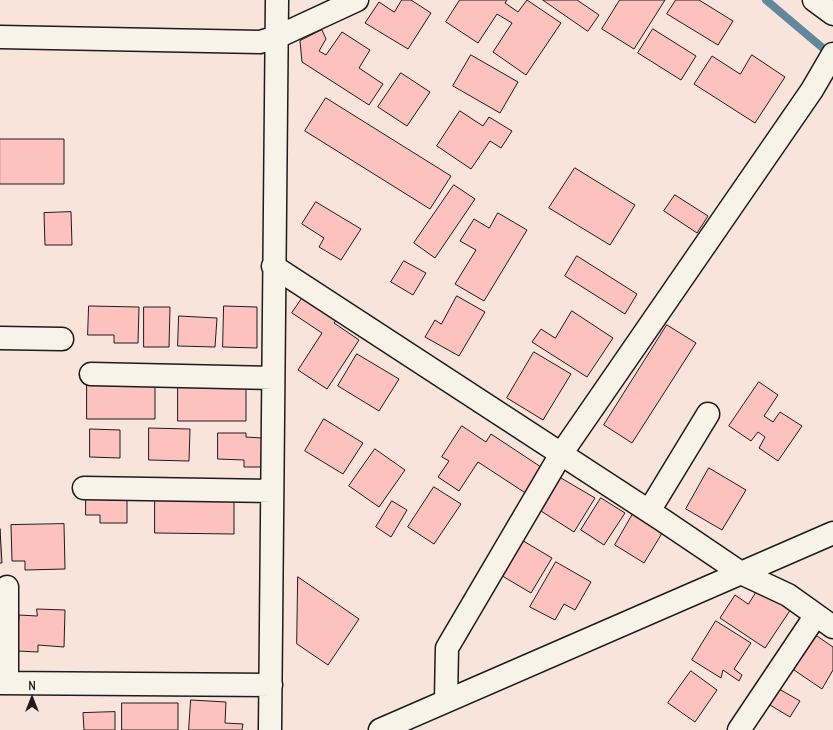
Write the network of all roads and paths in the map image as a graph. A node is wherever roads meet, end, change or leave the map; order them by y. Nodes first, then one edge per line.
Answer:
1 (277, 0) edge
2 (357, 0) edge
3 (814, 0) edge
4 (833, 14) edge
5 (0, 37) edge
6 (277, 37) junction
7 (833, 54) edge
8 (274, 266) junction
9 (0, 338) edge
10 (62, 338) dead end
11 (91, 374) dead end
12 (273, 378) junction
13 (708, 414) dead end
14 (561, 454) junction
15 (84, 488) dead end
16 (272, 491) junction
17 (649, 511) junction
18 (833, 533) edge
19 (741, 573) junction
20 (7, 587) dead end
21 (824, 621) edge
22 (4, 683) edge
23 (271, 685) junction
24 (446, 700) junction
25 (270, 730) edge
26 (380, 730) edge
27 (739, 730) edge

1 - 6 street
2 - 6 street
3 - 4 street
5 - 6 street
6 - 8 street
7 - 14 street
8 - 12 street
8 - 14 street
9 - 10 street
11 - 12 street
12 - 16 street
13 - 17 street
14 - 17 street
14 - 24 street
15 - 16 street
16 - 23 street
17 - 19 street
18 - 19 street
19 - 21 street
19 - 24 street
20 - 22 street
21 - 27 street
22 - 23 street
23 - 25 street
24 - 26 street

